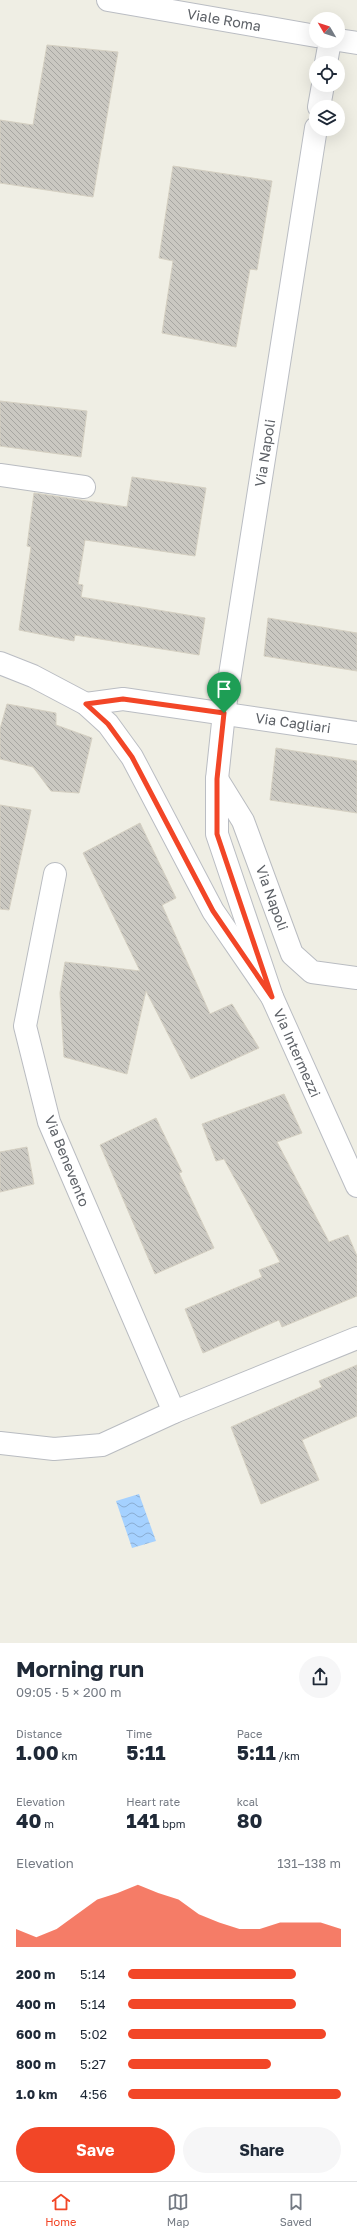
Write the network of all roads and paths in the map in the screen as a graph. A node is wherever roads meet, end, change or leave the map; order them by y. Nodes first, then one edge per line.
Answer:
1 (108, 0) edge
2 (309, 35) edge
3 (345, 41) edge
4 (357, 43) edge
5 (315, 136) edge
6 (0, 475) edge
7 (84, 487) dead end
8 (0, 663) edge
9 (86, 704) junction
10 (224, 713) junction
11 (357, 733) edge
12 (217, 779) junction
13 (55, 874) dead end
14 (357, 978) edge
15 (272, 997) junction
16 (357, 1186) edge
17 (357, 1338) edge
18 (174, 1412) junction
19 (0, 1443) edge

1 - 2 street, Viale Roma
3 - 4 street
5 - 10 street, Via Napoli
6 - 7 street
8 - 9 street, Via Intermezzi
9 - 10 street, Via Cagliari
9 - 15 street, Via Intermezzi
10 - 11 street, Via Cagliari
10 - 12 street, Via Napoli
12 - 14 street, Via Napoli
12 - 15 street, Via Napoli
13 - 18 street, Via Benevento
15 - 16 street, Via Intermezzi
17 - 18 street
18 - 19 street

